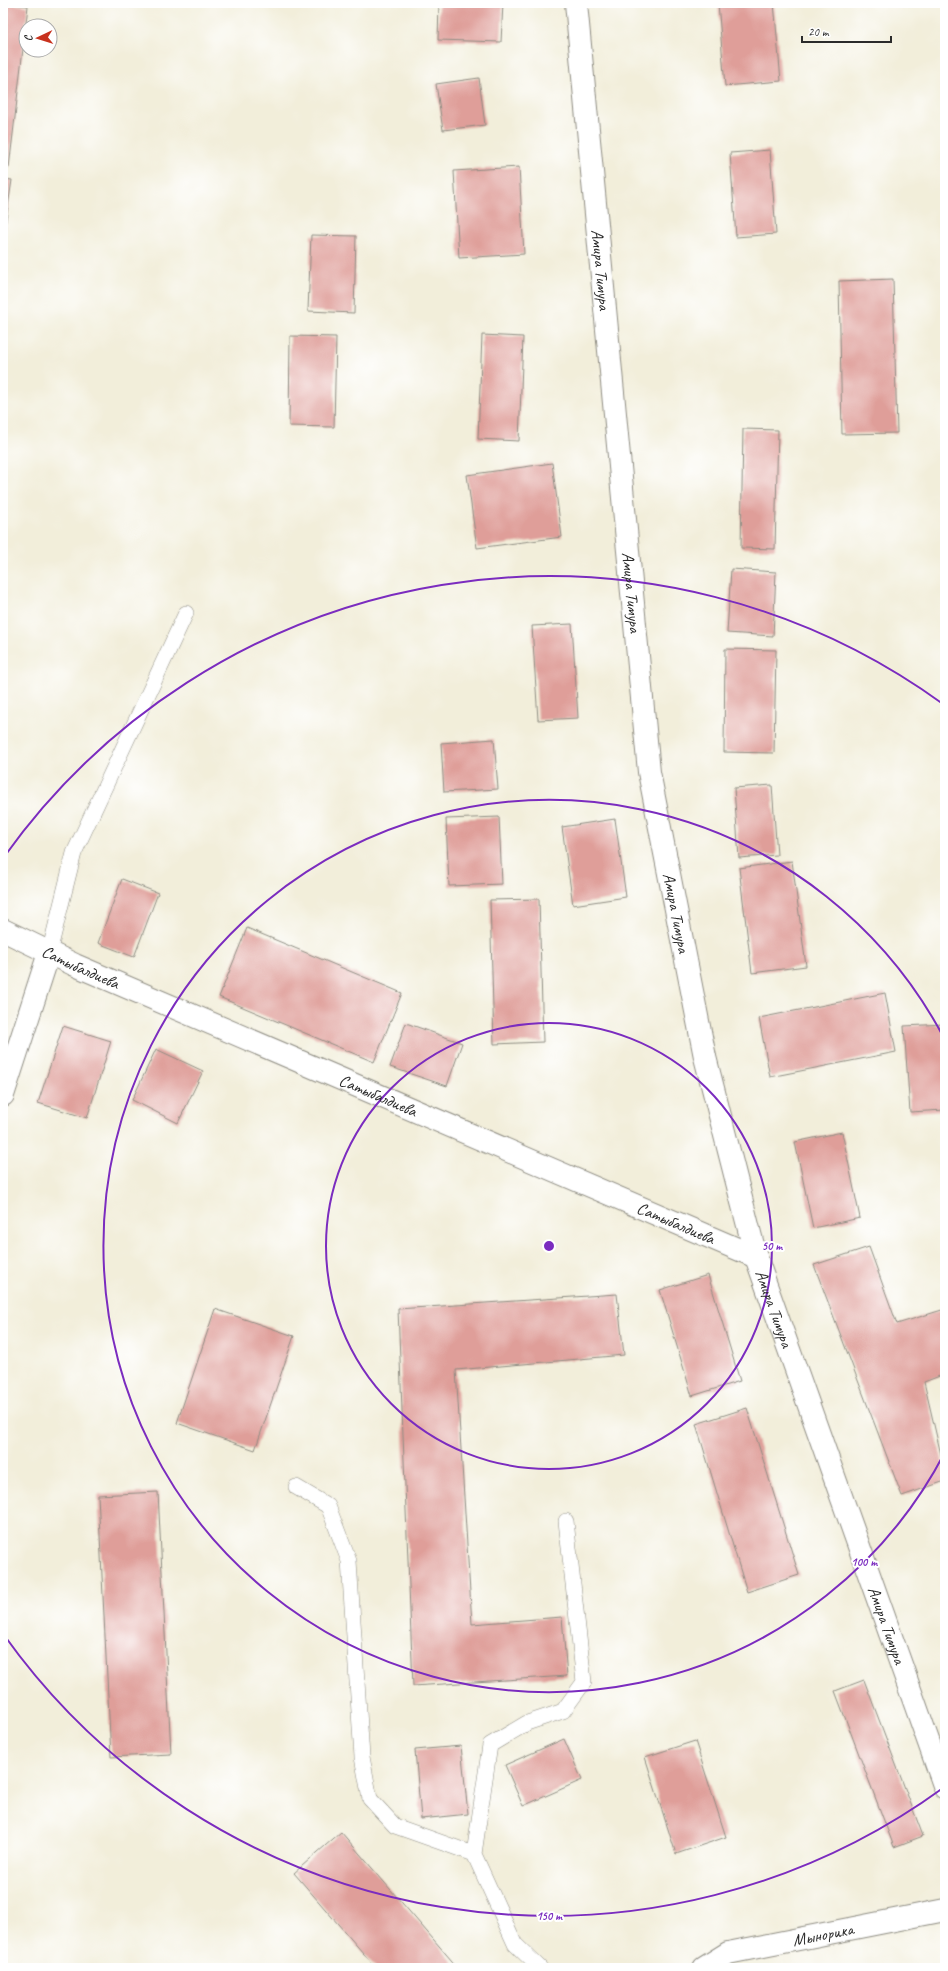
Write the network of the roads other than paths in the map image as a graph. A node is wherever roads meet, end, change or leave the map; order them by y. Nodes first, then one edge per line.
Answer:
1 (576, 3) edge
2 (186, 612) dead end
3 (3, 930) edge
4 (49, 953) junction
5 (3, 1095) edge
6 (756, 1257) junction
7 (296, 1487) dead end
8 (566, 1521) dead end
9 (945, 1788) edge
10 (474, 1854) junction
11 (945, 1910) edge
12 (540, 1968) edge
13 (704, 1968) edge

1 - 6 street, Амира Тимура
2 - 4 lane
3 - 4 street, Сатыбалдиева
4 - 5 street
4 - 6 street, Сатыбалдиева
6 - 9 street, Амира Тимура
7 - 10 lane
8 - 10 lane
10 - 12 lane
11 - 13 street, Мынорика

